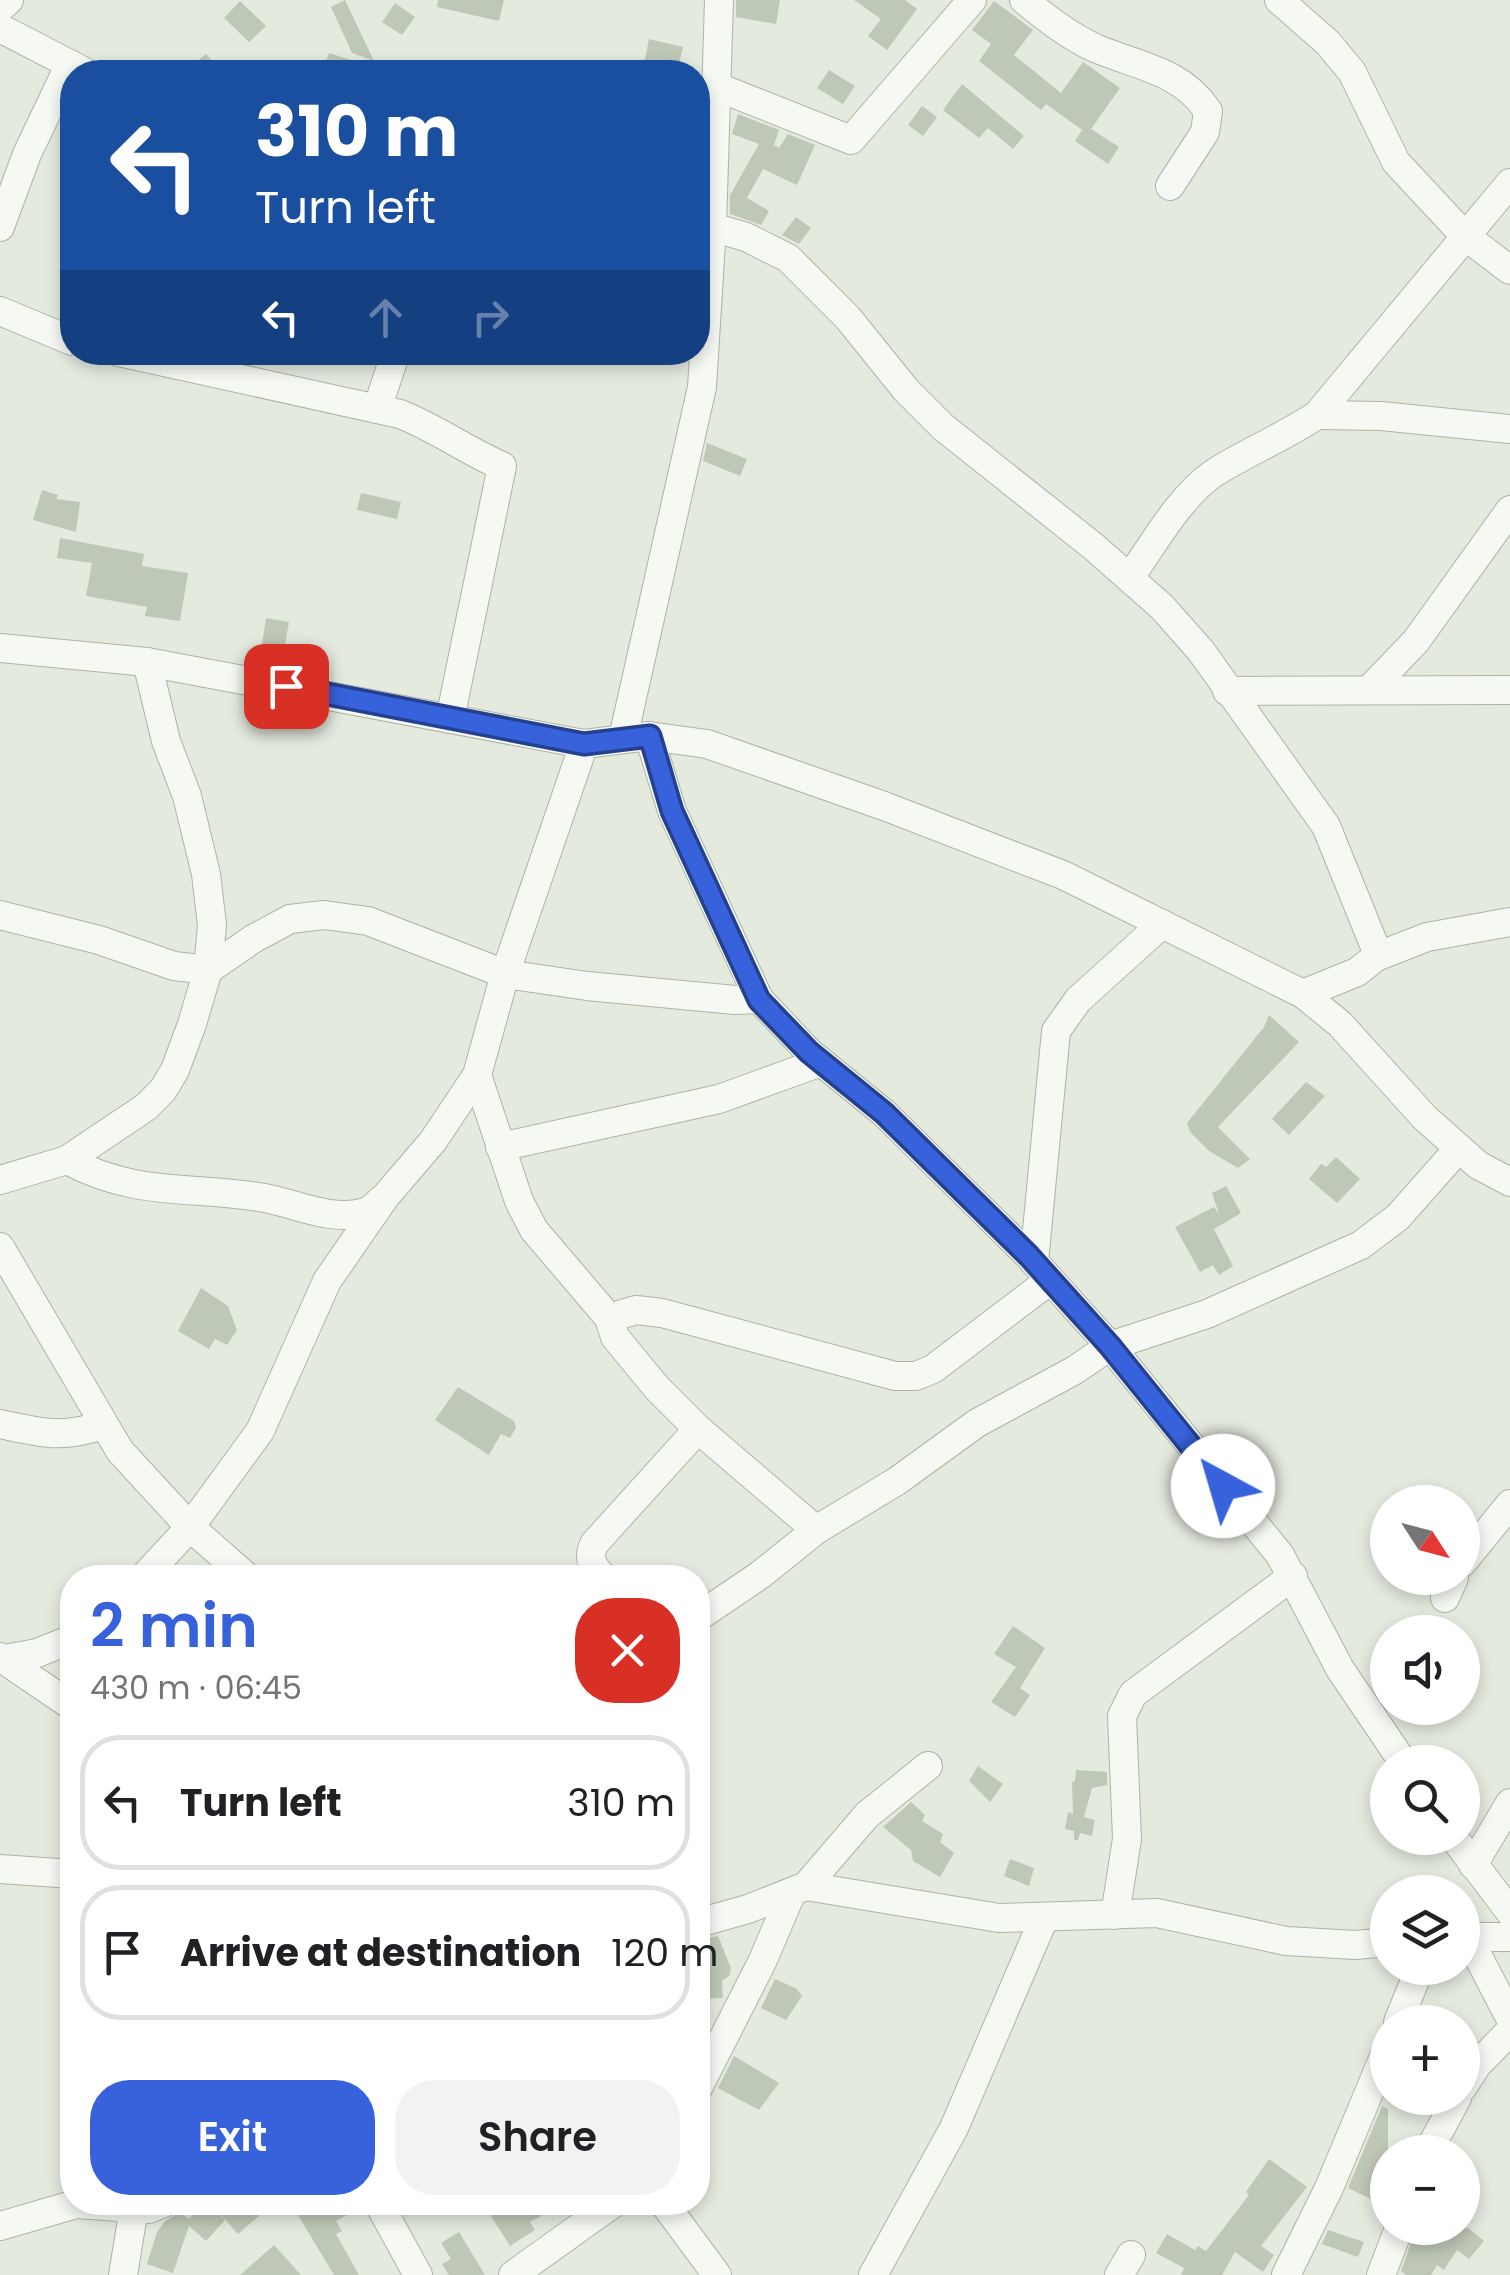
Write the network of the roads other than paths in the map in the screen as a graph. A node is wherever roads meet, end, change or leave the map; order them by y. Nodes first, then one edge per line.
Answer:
1 (9, 0) edge
2 (718, 0) edge
3 (972, 0) edge
4 (1024, 0) edge
5 (1280, 0) edge
6 (0, 8) edge
7 (0, 28) edge
8 (62, 60) edge
9 (715, 86) junction
10 (60, 98) edge
11 (710, 156) edge
12 (1510, 183) edge
13 (1170, 186) dead end
14 (710, 226) edge
15 (0, 227) edge
16 (1464, 236) junction
17 (1510, 270) edge
18 (0, 312) edge
19 (60, 336) edge
20 (178, 365) edge
21 (392, 365) edge
22 (702, 365) edge
23 (378, 409) junction
24 (1317, 415) junction
25 (1510, 429) edge
26 (1510, 510) edge
27 (1130, 577) junction
28 (0, 648) edge
29 (148, 662) junction
30 (1370, 690) junction
31 (1510, 690) edge
32 (1227, 691) junction
33 (450, 719) junction
34 (636, 737) junction
35 (584, 744) junction
36 (0, 915) edge
37 (1510, 922) edge
38 (1162, 924) junction
39 (1376, 957) junction
40 (208, 970) junction
41 (505, 974) junction
42 (1304, 994) junction
43 (759, 1000) junction
44 (821, 1062) junction
45 (477, 1074) junction
46 (500, 1147) junction
47 (1459, 1148) junction
48 (67, 1160) junction
49 (0, 1180) edge
50 (1510, 1182) edge
51 (385, 1197) junction
52 (0, 1247) edge
53 (1042, 1270) junction
54 (609, 1318) junction
55 (1110, 1346) junction
56 (0, 1424) edge
57 (104, 1425) junction
58 (698, 1429) junction
59 (1510, 1504) edge
60 (190, 1526) junction
61 (816, 1530) junction
62 (1480, 1541) edge
63 (155, 1565) edge
64 (234, 1565) edge
65 (593, 1565) edge
66 (1293, 1576) junction
67 (710, 1608) edge
68 (60, 1643) edge
69 (2, 1658) edge
70 (60, 1698) edge
71 (1392, 1745) edge
72 (928, 1766) dead end
73 (1510, 1803) edge
74 (1466, 1855) edge
75 (1473, 1865) junction
76 (0, 1869) edge
77 (60, 1873) edge
78 (799, 1890) junction
79 (1510, 1912) edge
80 (1114, 1916) junction
81 (1044, 1918) junction
82 (710, 1919) edge
83 (1480, 1936) edge
84 (1510, 1936) edge
85 (1370, 1944) edge
86 (1480, 1963) edge
87 (1510, 2018) edge
88 (1510, 2030) edge
89 (1480, 2061) edge
90 (710, 2064) edge
91 (1370, 2090) edge
92 (60, 2209) edge
93 (133, 2215) edge
94 (385, 2215) edge
95 (598, 2215) edge
96 (673, 2215) edge
97 (0, 2226) edge
98 (1392, 2245) edge
99 (123, 2275) edge
100 (418, 2275) edge
101 (514, 2275) edge
102 (717, 2275) edge
103 (873, 2275) edge
104 (1286, 2275) edge
105 (1381, 2275) edge

1 - 6 street
2 - 9 street
3 - 9 street
4 - 13 street
5 - 16 street
7 - 8 street
9 - 11 street
10 - 15 street
12 - 16 street
14 - 27 street
16 - 17 street
16 - 24 street
18 - 19 street
20 - 23 street
21 - 23 street
22 - 34 street
23 - 33 street
24 - 25 street
24 - 27 street
26 - 30 street
27 - 32 street
28 - 29 street
29 - 33 street
29 - 40 street
30 - 31 street
30 - 32 street
32 - 39 street
33 - 35 street
34 - 35 street
34 - 38 street
34 - 43 street
35 - 41 street
36 - 40 street
37 - 39 street
38 - 42 street
38 - 53 street
39 - 42 street
40 - 41 street
40 - 48 street
41 - 43 street
41 - 45 street
42 - 47 street
43 - 44 street
44 - 46 street
44 - 53 street
45 - 46 street
45 - 51 street
46 - 54 street
47 - 50 street
47 - 55 street
48 - 49 street
48 - 51 street
51 - 60 street
52 - 57 street
53 - 54 street
53 - 55 street
54 - 58 street
55 - 61 street
55 - 66 street
56 - 57 street
57 - 60 street
58 - 61 street
58 - 65 street
59 - 62 street
60 - 63 street
60 - 64 street
61 - 67 street
66 - 71 street
66 - 80 street
68 - 69 street
69 - 70 street
72 - 78 street
73 - 75 street
74 - 75 street
75 - 79 street
76 - 77 street
78 - 81 street
78 - 82 street
78 - 90 street
80 - 81 street
80 - 85 street
81 - 103 street
83 - 84 street
86 - 87 street
88 - 89 street
91 - 104 street
92 - 97 street
93 - 99 street
94 - 100 street
95 - 101 street
96 - 102 street
98 - 105 street

